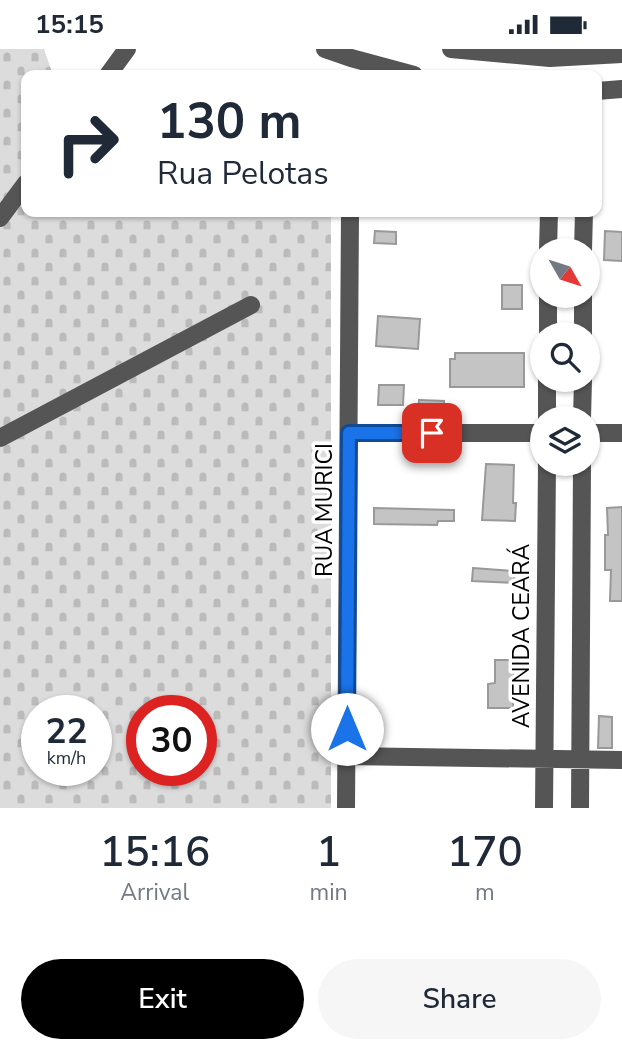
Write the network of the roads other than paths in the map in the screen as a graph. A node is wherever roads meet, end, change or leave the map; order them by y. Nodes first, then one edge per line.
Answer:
1 (127, 49) edge
2 (325, 49) edge
3 (451, 49) edge
4 (622, 54) edge
5 (585, 60) edge
6 (351, 61) edge
7 (550, 61) edge
8 (111, 70) edge
9 (392, 70) edge
10 (622, 89) edge
11 (602, 91) edge
12 (21, 190) edge
13 (350, 217) edge
14 (549, 217) edge
15 (584, 217) edge
16 (0, 218) edge
17 (548, 238) edge
18 (583, 238) edge
19 (251, 305) dead end
20 (349, 433) junction
21 (530, 433) edge
22 (600, 433) edge
23 (622, 433) edge
24 (0, 438) edge
25 (547, 476) edge
26 (582, 476) edge
27 (346, 756) junction
28 (544, 759) junction
29 (580, 760) junction
30 (622, 760) edge
31 (346, 808) edge
32 (544, 808) edge
33 (580, 808) edge

1 - 8 street
2 - 6 street
3 - 7 street
4 - 5 street
5 - 7 street
6 - 9 street
10 - 11 street
12 - 16 street
13 - 20 street, RUA MURICI
14 - 17 street
15 - 18 street
19 - 24 street
20 - 21 street
20 - 27 street, RUA MURICI
22 - 23 street
25 - 28 street, AVENIDA CEARÁ
26 - 29 street
27 - 28 street
27 - 31 street, RUA MURICI
28 - 29 street
28 - 32 street, AVENIDA CEARÁ
29 - 30 street
29 - 33 street

